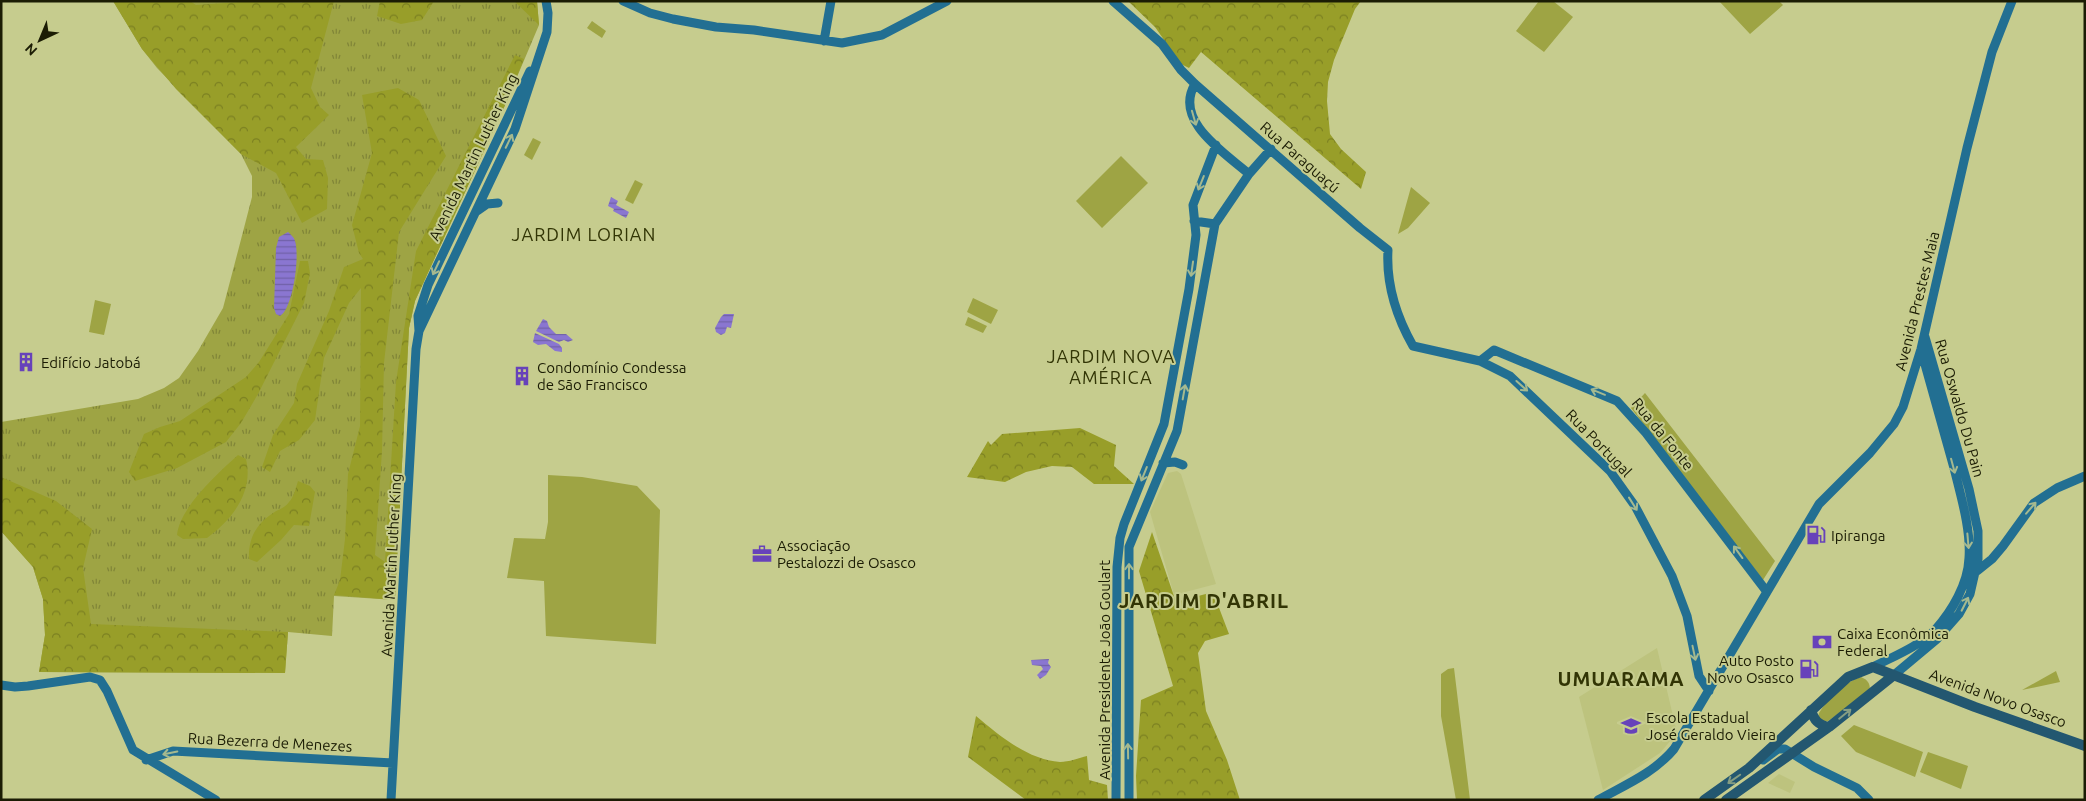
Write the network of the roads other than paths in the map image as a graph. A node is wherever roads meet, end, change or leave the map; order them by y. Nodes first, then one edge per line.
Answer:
1 (546, 1) edge
2 (623, 1) edge
3 (831, 1) edge
4 (947, 1) edge
5 (1113, 1) edge
6 (2012, 1) edge
7 (824, 41) junction
8 (540, 53) junction
9 (1195, 84) junction
10 (1216, 145) junction
11 (1271, 149) junction
12 (1249, 174) junction
13 (478, 189) junction
14 (498, 203) dead end
15 (474, 215) junction
16 (1194, 221) junction
17 (1215, 224) junction
18 (426, 290) junction
19 (438, 292) junction
20 (419, 331) junction
21 (1924, 334) junction
22 (1413, 346) joint
23 (1921, 349) junction
24 (1480, 361) junction
25 (1155, 446) junction
26 (1165, 460) junction
27 (1183, 465) dead end
28 (2085, 476) edge
29 (1964, 491) junction
30 (1977, 571) junction
31 (1767, 592) junction
32 (1873, 667) junction
33 (1894, 675) junction
34 (1, 685) edge
35 (1709, 691) junction
36 (1812, 710) junction
37 (1829, 727) junction
38 (2085, 746) edge
39 (1792, 754) junction
40 (146, 760) junction
41 (393, 763) junction
42 (1749, 768) junction
43 (216, 800) edge
44 (391, 800) edge
45 (1116, 800) edge
46 (1129, 800) edge
47 (1598, 800) edge
48 (1704, 800) edge
49 (1726, 800) edge
50 (1869, 800) edge

1 - 8 main road, Avenida Martin Luther King
2 - 7 main road
3 - 7 main road
4 - 7 main road
5 - 9 main road, Rua Paraguaçú
6 - 21 main road, Avenida Prestes Maia
8 - 13 main road, Avenida Martin Luther King
13 -> 8 main road, Avenida Martin Luther King
9 -> 10 main road
9 - 11 main road, Rua Paraguaçú
10 - 12 main road
10 -> 16 main road, Avenida Presidente João Goulart
11 - 12 main road
11 - 22 main road, Rua Paraguaçú
12 - 17 main road
13 - 15 main road, Avenida Martin Luther King
13 -> 18 main road, Avenida Martin Luther King
14 - 15 main road
15 - 19 main road, Avenida Martin Luther King
16 - 17 main road
16 -> 25 main road, Avenida Presidente João Goulart
26 -> 17 main road, Avenida Presidente João Goulart
18 - 19 main road
18 - 20 main road, Avenida Martin Luther King
19 - 20 main road, Avenida Martin Luther King
20 - 41 main road, Avenida Martin Luther King
21 - 23 main road, Avenida Prestes Maia
21 - 29 main road, Rua Oswaldo Du Pain
22 - 24 main road, Rua Portugal
23 -> 29 main road, Rua Oswaldo Du Pain
23 - 31 main road, Avenida Prestes Maia
31 -> 24 main road, Rua da Fonte
24 -> 35 main road, Rua Portugal
25 - 26 main road
25 -> 45 main road, Avenida Presidente João Goulart
26 - 27 main road
46 -> 26 main road, Avenida Presidente João Goulart
30 -> 28 main road
29 - 30 main road
29 -> 32 main road
33 -> 30 main road
31 - 35 main road, Avenida Prestes Maia
32 - 33 main road, Avenida Novo Osasco
32 - 36 main road
37 -> 33 main road
33 - 38 main road, Avenida Novo Osasco
34 - 40 main road
35 - 47 main road, Avenida Prestes Maia
36 - 37 main road
36 - 42 main road
37 - 39 main road
39 - 42 main road
39 - 49 main road
39 - 50 main road
41 -> 40 main road, Rua Bezerra de Menezes
40 - 43 main road
41 - 44 main road, Avenida Martin Luther King
42 -> 48 main road

